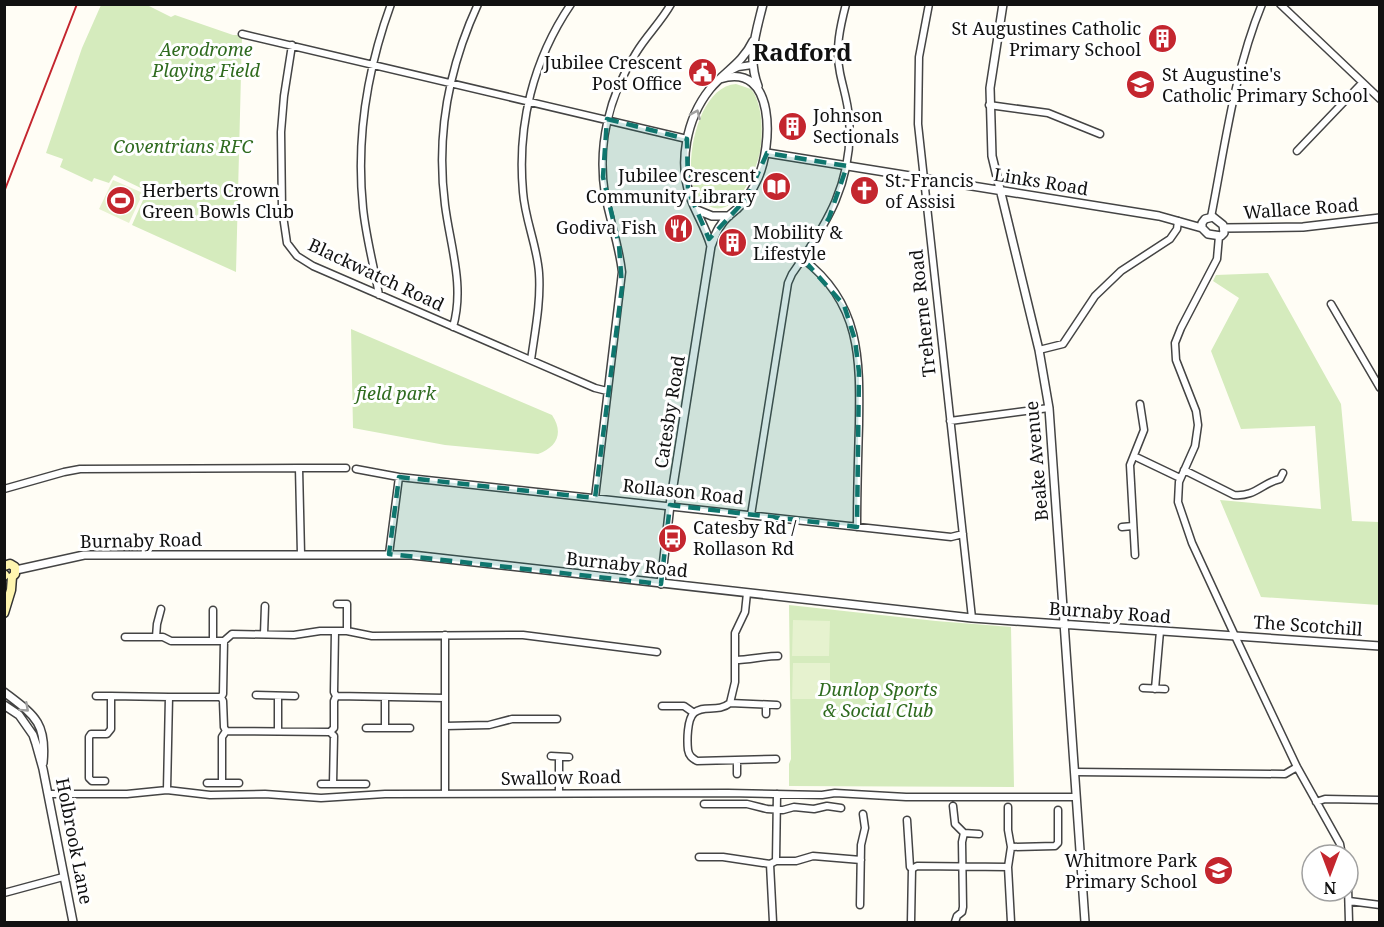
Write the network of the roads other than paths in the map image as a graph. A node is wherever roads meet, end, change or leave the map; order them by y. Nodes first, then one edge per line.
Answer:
1 (392, 4) edge
2 (478, 4) edge
3 (571, 4) edge
4 (671, 4) edge
5 (764, 4) edge
6 (846, 4) edge
7 (929, 4) edge
8 (1003, 4) edge
9 (1262, 4) edge
10 (1280, 4) edge
11 (242, 33) dead end
12 (753, 41) junction
13 (292, 45) junction
14 (373, 64) junction
15 (752, 65) junction
16 (730, 72) junction
17 (720, 79) junction
18 (451, 82) junction
19 (1362, 83) junction
20 (759, 91) junction
21 (1380, 99) edge
22 (528, 100) junction
23 (989, 105) junction
24 (607, 119) junction
25 (1100, 134) dead end
26 (687, 139) junction
27 (1298, 151) dead end
28 (767, 153) junction
29 (847, 166) junction
30 (923, 178) junction
31 (1001, 191) junction
32 (697, 210) junction
33 (729, 216) junction
34 (1211, 217) junction
35 (1380, 218) edge
36 (1178, 221) junction
37 (1202, 228) junction
38 (1224, 228) junction
39 (1219, 236) junction
40 (711, 246) junction
41 (802, 259) junction
42 (379, 295) junction
43 (1331, 304) dead end
44 (453, 327) junction
45 (1039, 350) junction
46 (531, 360) junction
47 (1380, 388) edge
48 (607, 392) junction
49 (1140, 404) dead end
50 (1049, 408) junction
51 (950, 421) junction
52 (1134, 456) junction
53 (299, 468) junction
54 (346, 468) dead end
55 (356, 469) dead end
56 (1184, 470) junction
57 (399, 477) junction
58 (1283, 477) dead end
59 (1180, 478) junction
60 (4, 489) edge
61 (595, 498) junction
62 (670, 505) junction
63 (752, 515) junction
64 (1133, 526) junction
65 (857, 527) junction
66 (1122, 527) dead end
67 (963, 534) junction
68 (301, 554) junction
69 (389, 554) junction
70 (1135, 555) dead end
71 (5, 563) edge
72 (8, 574) edge
73 (661, 584) junction
74 (747, 593) junction
75 (337, 604) dead end
76 (265, 606) dead end
77 (161, 609) dead end
78 (213, 609) dead end
79 (4, 613) edge
80 (972, 618) junction
81 (1064, 626) junction
82 (334, 631) junction
83 (347, 631) junction
84 (1160, 631) junction
85 (264, 634) junction
86 (445, 635) junction
87 (1235, 636) junction
88 (125, 637) dead end
89 (156, 637) junction
90 (213, 641) junction
91 (224, 641) junction
92 (1380, 646) edge
93 (657, 652) dead end
94 (778, 656) dead end
95 (735, 660) junction
96 (1143, 688) dead end
97 (1155, 688) junction
98 (1166, 689) dead end
99 (4, 692) edge
100 (256, 695) dead end
101 (96, 696) dead end
102 (111, 696) junction
103 (278, 696) junction
104 (295, 696) dead end
105 (336, 696) junction
106 (169, 697) junction
107 (221, 697) junction
108 (385, 697) junction
109 (445, 698) junction
110 (730, 703) junction
111 (4, 705) edge
112 (766, 705) junction
113 (777, 705) dead end
114 (662, 706) dead end
115 (694, 712) junction
116 (766, 714) dead end
117 (557, 719) dead end
118 (445, 726) junction
119 (366, 728) dead end
120 (385, 728) junction
121 (410, 729) dead end
122 (226, 731) junction
123 (278, 731) junction
124 (330, 732) junction
125 (551, 756) dead end
126 (559, 757) junction
127 (569, 757) dead end
128 (776, 759) dead end
129 (737, 760) junction
130 (42, 766) junction
131 (1297, 767) junction
132 (1075, 772) junction
133 (737, 774) dead end
134 (105, 781) dead end
135 (207, 783) dead end
136 (222, 783) junction
137 (239, 783) dead end
138 (321, 784) dead end
139 (333, 784) junction
140 (366, 784) dead end
141 (167, 790) junction
142 (559, 793) junction
143 (48, 794) junction
144 (445, 794) junction
145 (777, 794) junction
146 (1076, 797) junction
147 (1380, 800) edge
148 (1316, 802) junction
149 (704, 804) dead end
150 (952, 806) dead end
151 (1008, 807) dead end
152 (841, 808) dead end
153 (776, 810) junction
154 (1058, 810) dead end
155 (863, 814) dead end
156 (908, 820) dead end
157 (964, 833) junction
158 (979, 834) dead end
159 (1339, 843) edge
160 (1011, 847) junction
161 (699, 856) dead end
162 (861, 860) junction
163 (773, 863) junction
164 (962, 866) junction
165 (1008, 867) junction
166 (912, 869) junction
167 (63, 877) junction
168 (4, 893) edge
169 (1360, 902) edge
170 (1349, 903) edge
171 (860, 905) dead end
172 (1380, 905) edge
173 (73, 922) edge
174 (773, 922) edge
175 (911, 922) edge
176 (955, 922) edge
177 (1011, 922) edge
178 (1085, 922) edge
179 (1349, 922) edge

1 - 14 street
2 - 18 street
3 - 22 street
4 - 24 street
5 - 12 street
6 - 29 street
7 - 30 street, Treherne Road
8 - 23 street, Beake Avenue
9 - 34 street
10 - 19 street
11 - 13 street
12 - 15 street
12 - 16 street
13 - 14 street
13 - 42 street, Blackwatch Road
14 - 18 street
14 - 42 street
15 - 16 street
15 - 20 street
16 - 17 street
17 - 20 street
26 -> 17 street
18 - 22 street
18 - 44 street
19 - 21 street
19 - 27 street
20 - 28 street
22 - 24 street
22 - 46 street
23 - 25 street
23 - 31 street, Beake Avenue
24 - 26 street
24 - 48 street
26 - 32 street
28 - 29 street, Links Road
28 - 33 street
29 - 30 street, Links Road
29 - 41 street
30 - 31 street, Links Road
30 - 51 street, Treherne Road
31 - 36 street, Links Road
31 - 45 street, Beake Avenue
32 - 33 street
32 - 40 street
33 - 40 street, Catesby Road
34 - 37 street
34 - 38 street
35 - 38 street, Wallace Road
36 - 37 street, Links Road
36 - 45 street
37 - 39 street
38 - 39 street
39 - 56 street
40 - 62 street, Catesby Road
41 - 63 street
41 - 65 street
42 - 44 street, Blackwatch Road
43 - 47 street
44 - 46 street, Blackwatch Road
45 - 50 street, Beake Avenue
46 - 48 street, Blackwatch Road
48 - 61 street
49 - 52 street
50 - 51 street
50 - 81 street, Beake Avenue
51 - 67 street, Treherne Road
52 - 59 street
52 - 64 street
53 - 54 street
53 - 60 street
53 - 68 street
55 - 57 street, Rollason Road
56 - 58 street
56 - 59 street
57 - 61 street, Rollason Road
57 - 69 street
59 - 87 street
61 - 62 street, Rollason Road
62 - 63 street, Rollason Road
62 - 73 street, Catesby Road
63 - 65 street, Rollason Road
64 - 66 street
64 - 70 street
65 - 67 street, Rollason Road
67 - 80 street, Treherne Road
68 - 69 street, Burnaby Road
68 - 72 street, Burnaby Road
69 - 73 street, Burnaby Road
71 - 72 main road
72 - 79 main road
73 - 74 street, Burnaby Road
74 - 80 street, Burnaby Road
74 - 95 street
75 - 83 street
76 - 85 street
77 - 89 street
78 - 90 street
80 - 81 street, Burnaby Road
81 - 84 street, Burnaby Road
81 - 132 street, Beake Avenue
82 - 83 street
82 - 85 street
82 - 105 street
83 - 86 street
84 - 87 street, Burnaby Road
84 - 97 street
85 - 91 street
86 - 93 street
86 - 109 street
87 - 92 street, The Scotchill
87 - 131 street
88 - 89 street
89 - 90 street
90 - 91 street
91 - 107 street
94 - 95 street
95 - 110 street
96 - 97 street
97 - 98 street
99 -> 130 street, Holbrook Lane
100 - 103 street
101 - 102 street
102 - 106 street
102 - 134 street
103 - 104 street
103 - 123 street
105 - 108 street
105 - 124 street
106 - 107 street
106 - 141 street
107 - 122 street
108 - 109 street
108 - 120 street
109 - 118 street
110 - 112 street
110 - 115 street
111 - 130 street, Holbrook Lane
112 - 113 street
112 - 116 street
114 - 115 street
115 - 129 street
117 - 118 street
118 - 144 street
119 - 120 street
120 - 121 street
122 - 123 street
122 - 136 street
123 - 124 street
124 - 139 street
125 - 126 street
126 - 127 street
126 - 142 street
128 - 129 street
129 - 133 street
130 - 143 street, Holbrook Lane
131 - 132 street
131 - 148 street
132 - 146 street, Beake Avenue
135 - 136 street
136 - 137 street
138 - 139 street
139 - 140 street
141 - 143 street, Swallow Road
141 - 144 street, Swallow Road
142 - 144 street, Swallow Road
142 - 145 street, Swallow Road
143 - 167 street, Holbrook Lane
145 - 146 street, Swallow Road
145 - 153 street
146 - 178 street, Beake Avenue
147 - 148 street
148 - 159 street
149 - 153 street
150 - 157 street
151 - 160 street
152 - 153 street
153 - 163 street
154 - 160 street
155 - 162 street
156 - 166 street
157 - 158 street
157 - 164 street
160 - 165 street
161 - 163 street
162 - 163 street
162 - 171 street
163 - 174 street
164 - 165 street
164 - 166 street
164 - 176 street
165 - 177 street
166 - 175 street
167 - 168 street
167 - 173 street, Holbrook Lane
169 - 172 street
170 - 179 street

